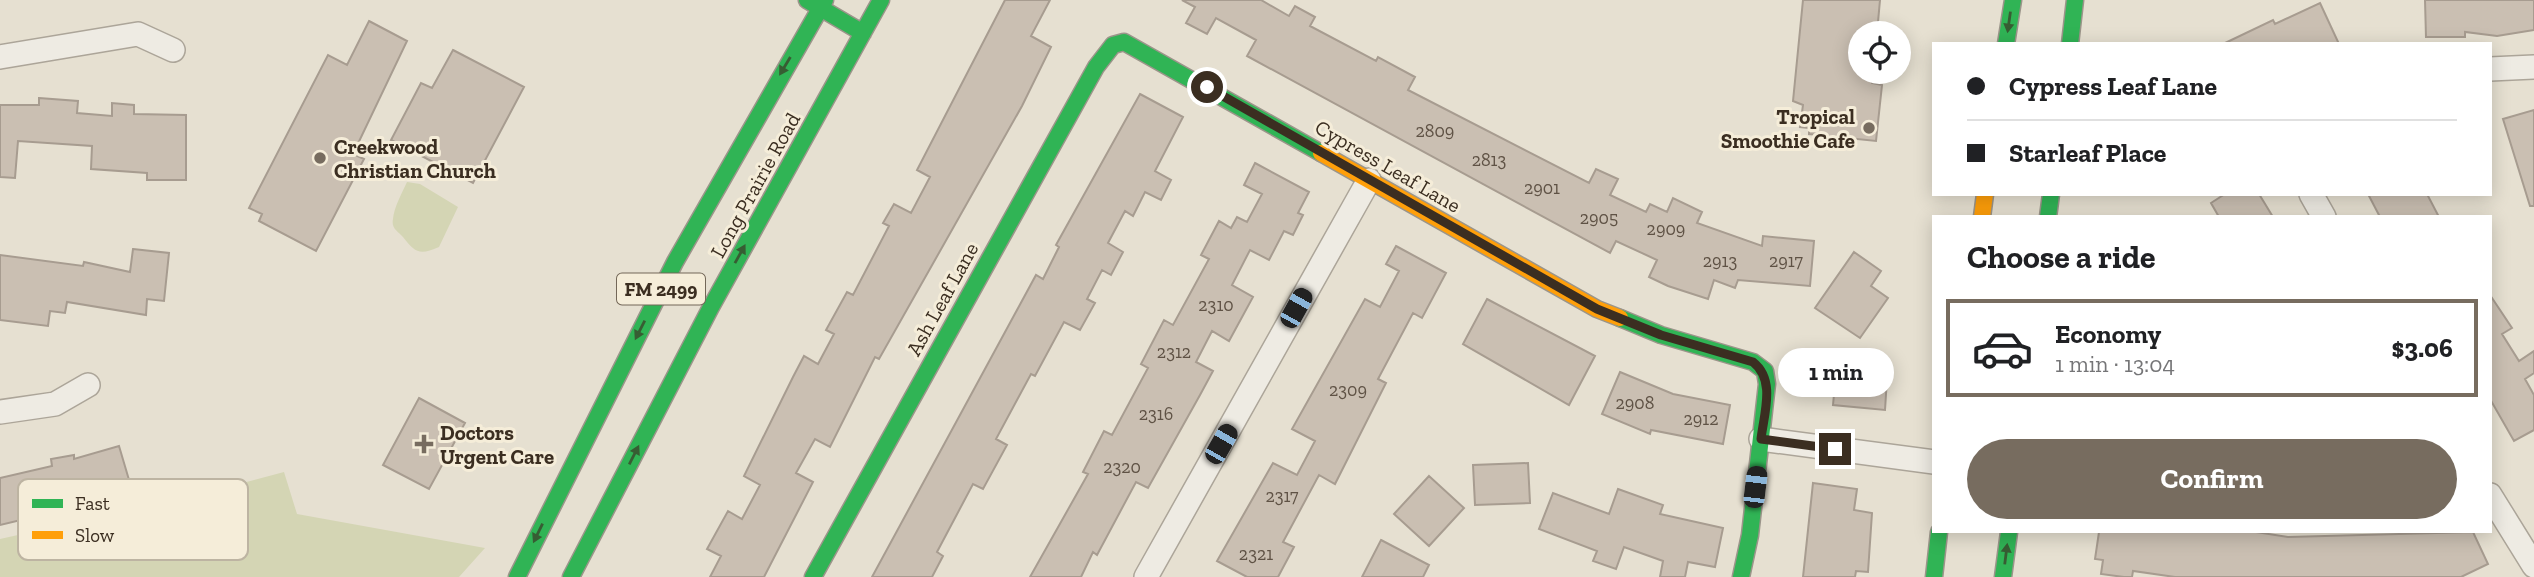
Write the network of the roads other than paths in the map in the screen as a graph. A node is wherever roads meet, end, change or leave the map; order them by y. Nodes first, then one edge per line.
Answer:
1 (881, 0) edge
2 (2013, 0) edge
3 (2075, 0) edge
4 (817, 3) edge
5 (863, 33) junction
6 (2006, 42) edge
7 (2070, 42) edge
8 (1113, 45) joint
9 (173, 50) dead end
10 (0, 57) edge
11 (2534, 67) edge
12 (2492, 69) edge
13 (1369, 180) junction
14 (1985, 196) edge
15 (2051, 196) edge
16 (2312, 196) edge
17 (1982, 215) edge
18 (2048, 215) edge
19 (2323, 215) edge
20 (88, 385) dead end
21 (0, 412) edge
22 (1761, 439) junction
23 (1932, 462) edge
24 (2492, 498) edge
25 (1939, 533) edge
26 (2008, 533) edge
27 (2534, 566) edge
28 (517, 577) edge
29 (571, 577) edge
30 (813, 577) edge
31 (1146, 577) edge
32 (1741, 577) edge
33 (1934, 577) edge
34 (2003, 577) edge

1 - 5 main road, Long Prairie Road / FM 2499
2 -> 6 main road
3 - 7 main road
4 - 5 main road
4 -> 28 main road, Long Prairie Road / FM 2499
29 -> 5 main road, Long Prairie Road / FM 2499
8 - 13 main road, Cypress Leaf Lane
8 - 30 main road, Ash Leaf Lane
9 - 10 street
11 - 12 street
13 - 22 main road, Cypress Leaf Lane
13 - 31 street
14 - 17 main road
15 - 18 main road
16 - 19 street
20 - 21 street
22 - 23 street
22 - 32 main road
24 - 27 street
25 - 33 main road
34 -> 26 main road

